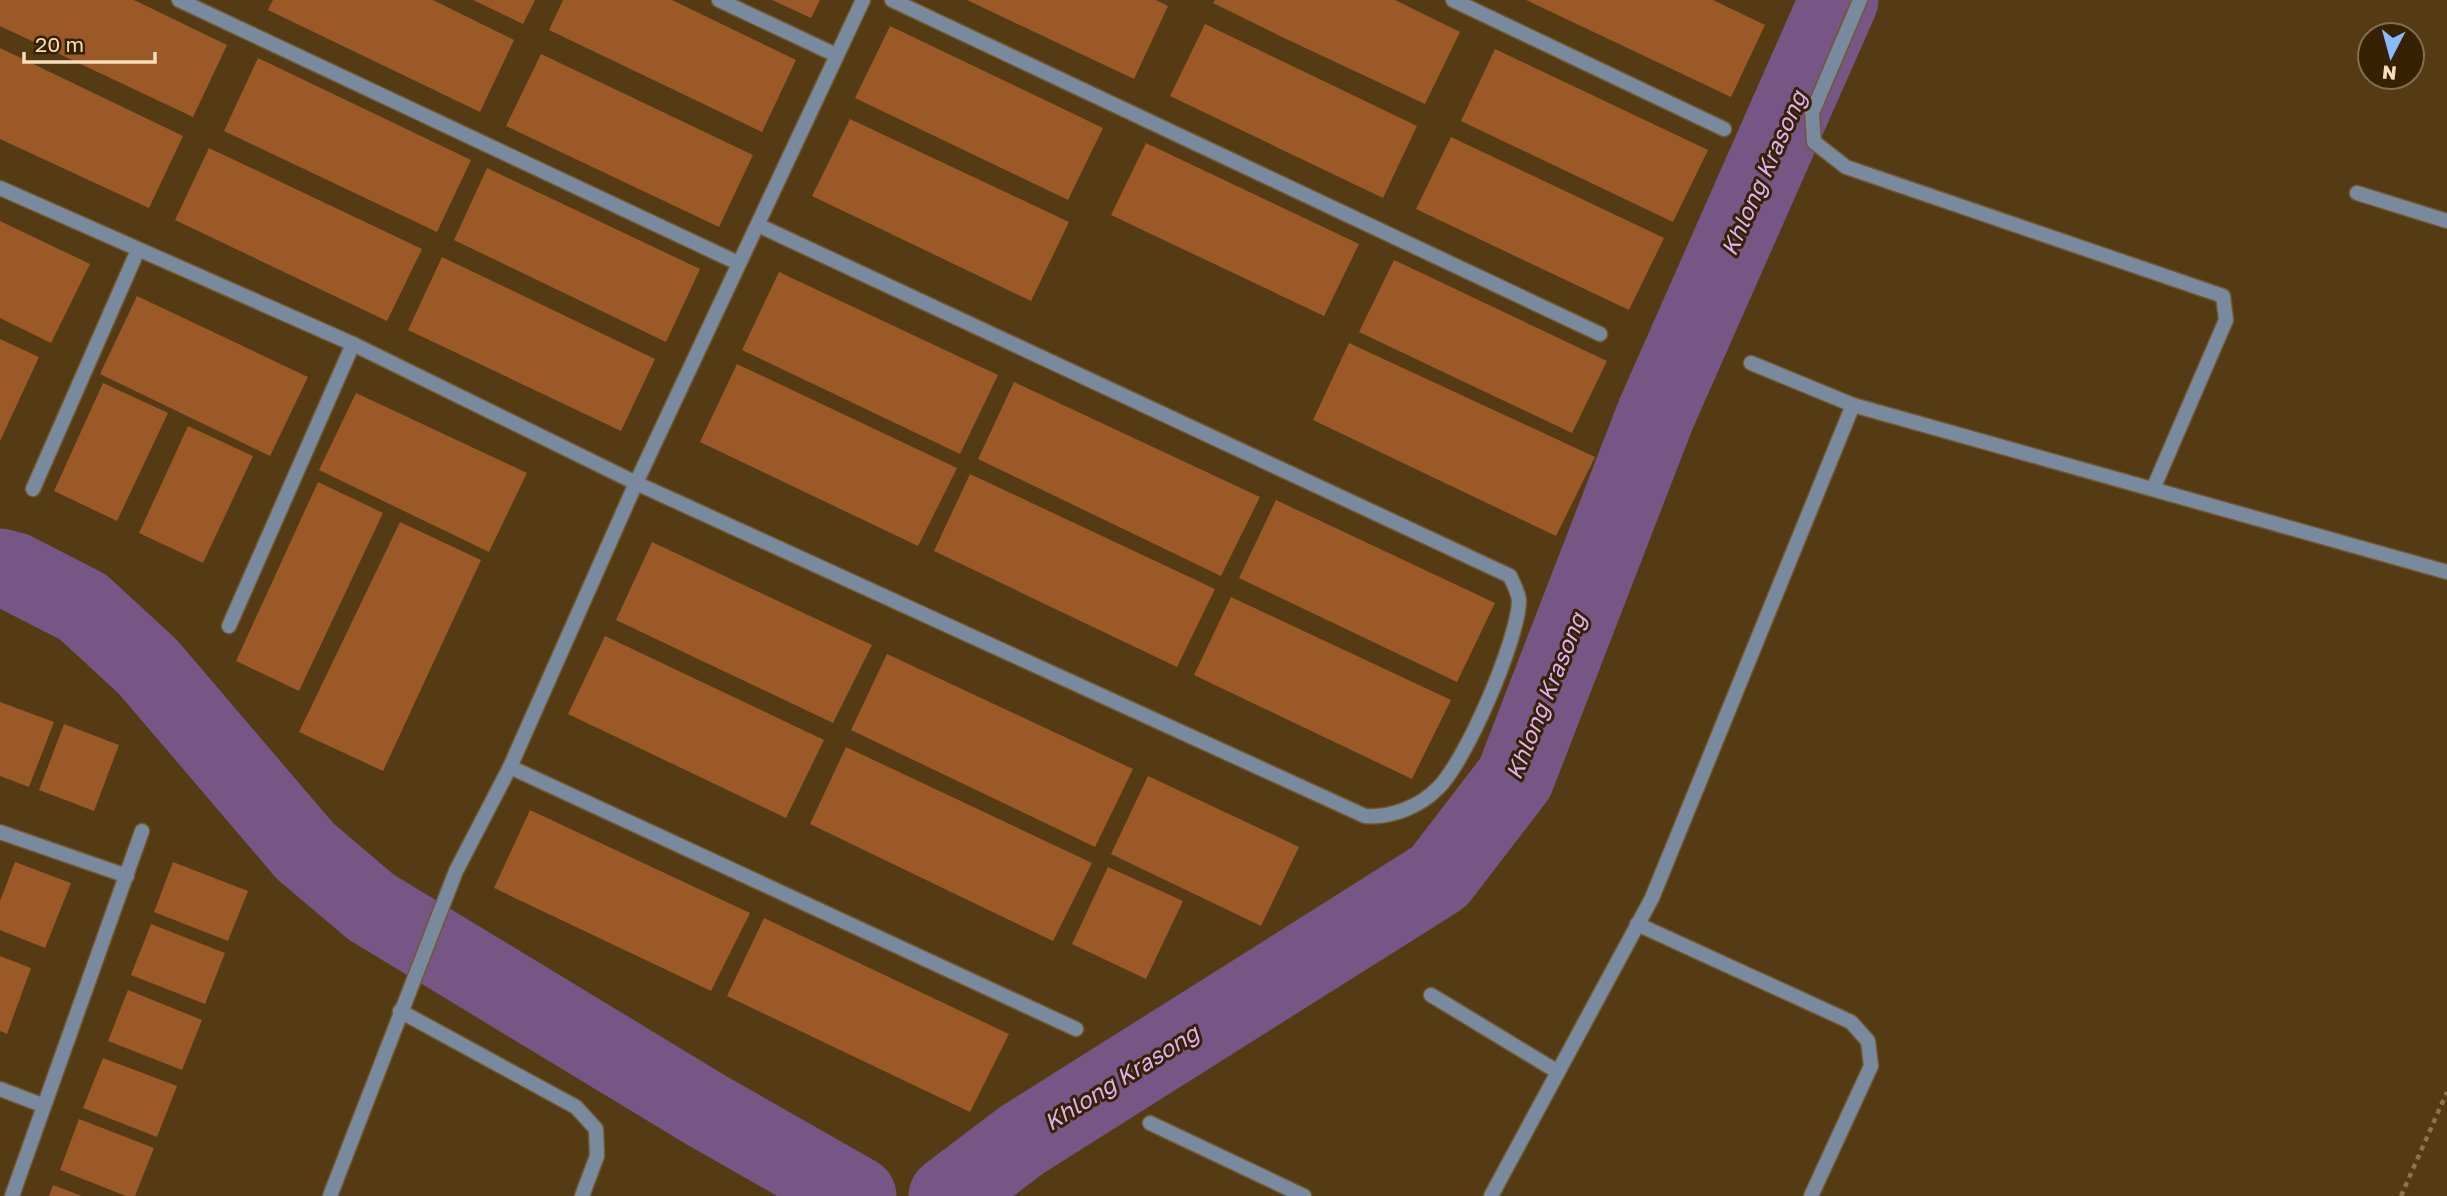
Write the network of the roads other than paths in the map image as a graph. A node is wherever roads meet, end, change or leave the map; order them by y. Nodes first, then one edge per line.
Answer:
1 (178, 0) edge
2 (719, 0) edge
3 (863, 0) edge
4 (892, 0) edge
5 (1452, 0) edge
6 (1860, 0) edge
7 (836, 55) junction
8 (1724, 129) dead end
9 (0, 188) edge
10 (2357, 193) dead end
11 (2447, 221) edge
12 (760, 226) junction
13 (138, 250) junction
14 (738, 263) junction
15 (1600, 334) dead end
16 (353, 344) junction
17 (1751, 363) dead end
18 (1853, 405) junction
19 (636, 483) junction
20 (33, 489) dead end
21 (2153, 489) junction
22 (2447, 572) edge
23 (229, 626) dead end
24 (510, 767) junction
25 (142, 831) dead end
26 (0, 832) edge
27 (127, 876) junction
28 (1637, 924) junction
29 (1431, 995) dead end
30 (400, 1011) junction
31 (1076, 1029) dead end
32 (1558, 1072) junction
33 (0, 1089) edge
34 (43, 1105) junction
35 (1150, 1123) dead end
36 (12, 1196) edge
37 (330, 1196) edge
38 (582, 1196) edge
39 (1304, 1196) edge
40 (1491, 1196) edge
41 (1811, 1196) edge

1 - 14 street
2 - 7 street
3 - 7 street
4 - 15 street
5 - 8 street
6 - 21 street
7 - 12 street
9 - 13 street
10 - 11 street
12 - 14 street
12 - 19 street
13 - 16 street
13 - 20 street
14 - 19 street
16 - 19 street
16 - 23 street
17 - 18 street
18 - 21 street
18 - 28 street
19 - 24 street
21 - 22 street
24 - 30 street
24 - 31 street
25 - 27 street
26 - 27 street
27 - 34 street
28 - 32 street
28 - 41 street
29 - 32 street
30 - 37 street
30 - 38 street
32 - 40 street
33 - 34 street
34 - 36 street
35 - 39 street

